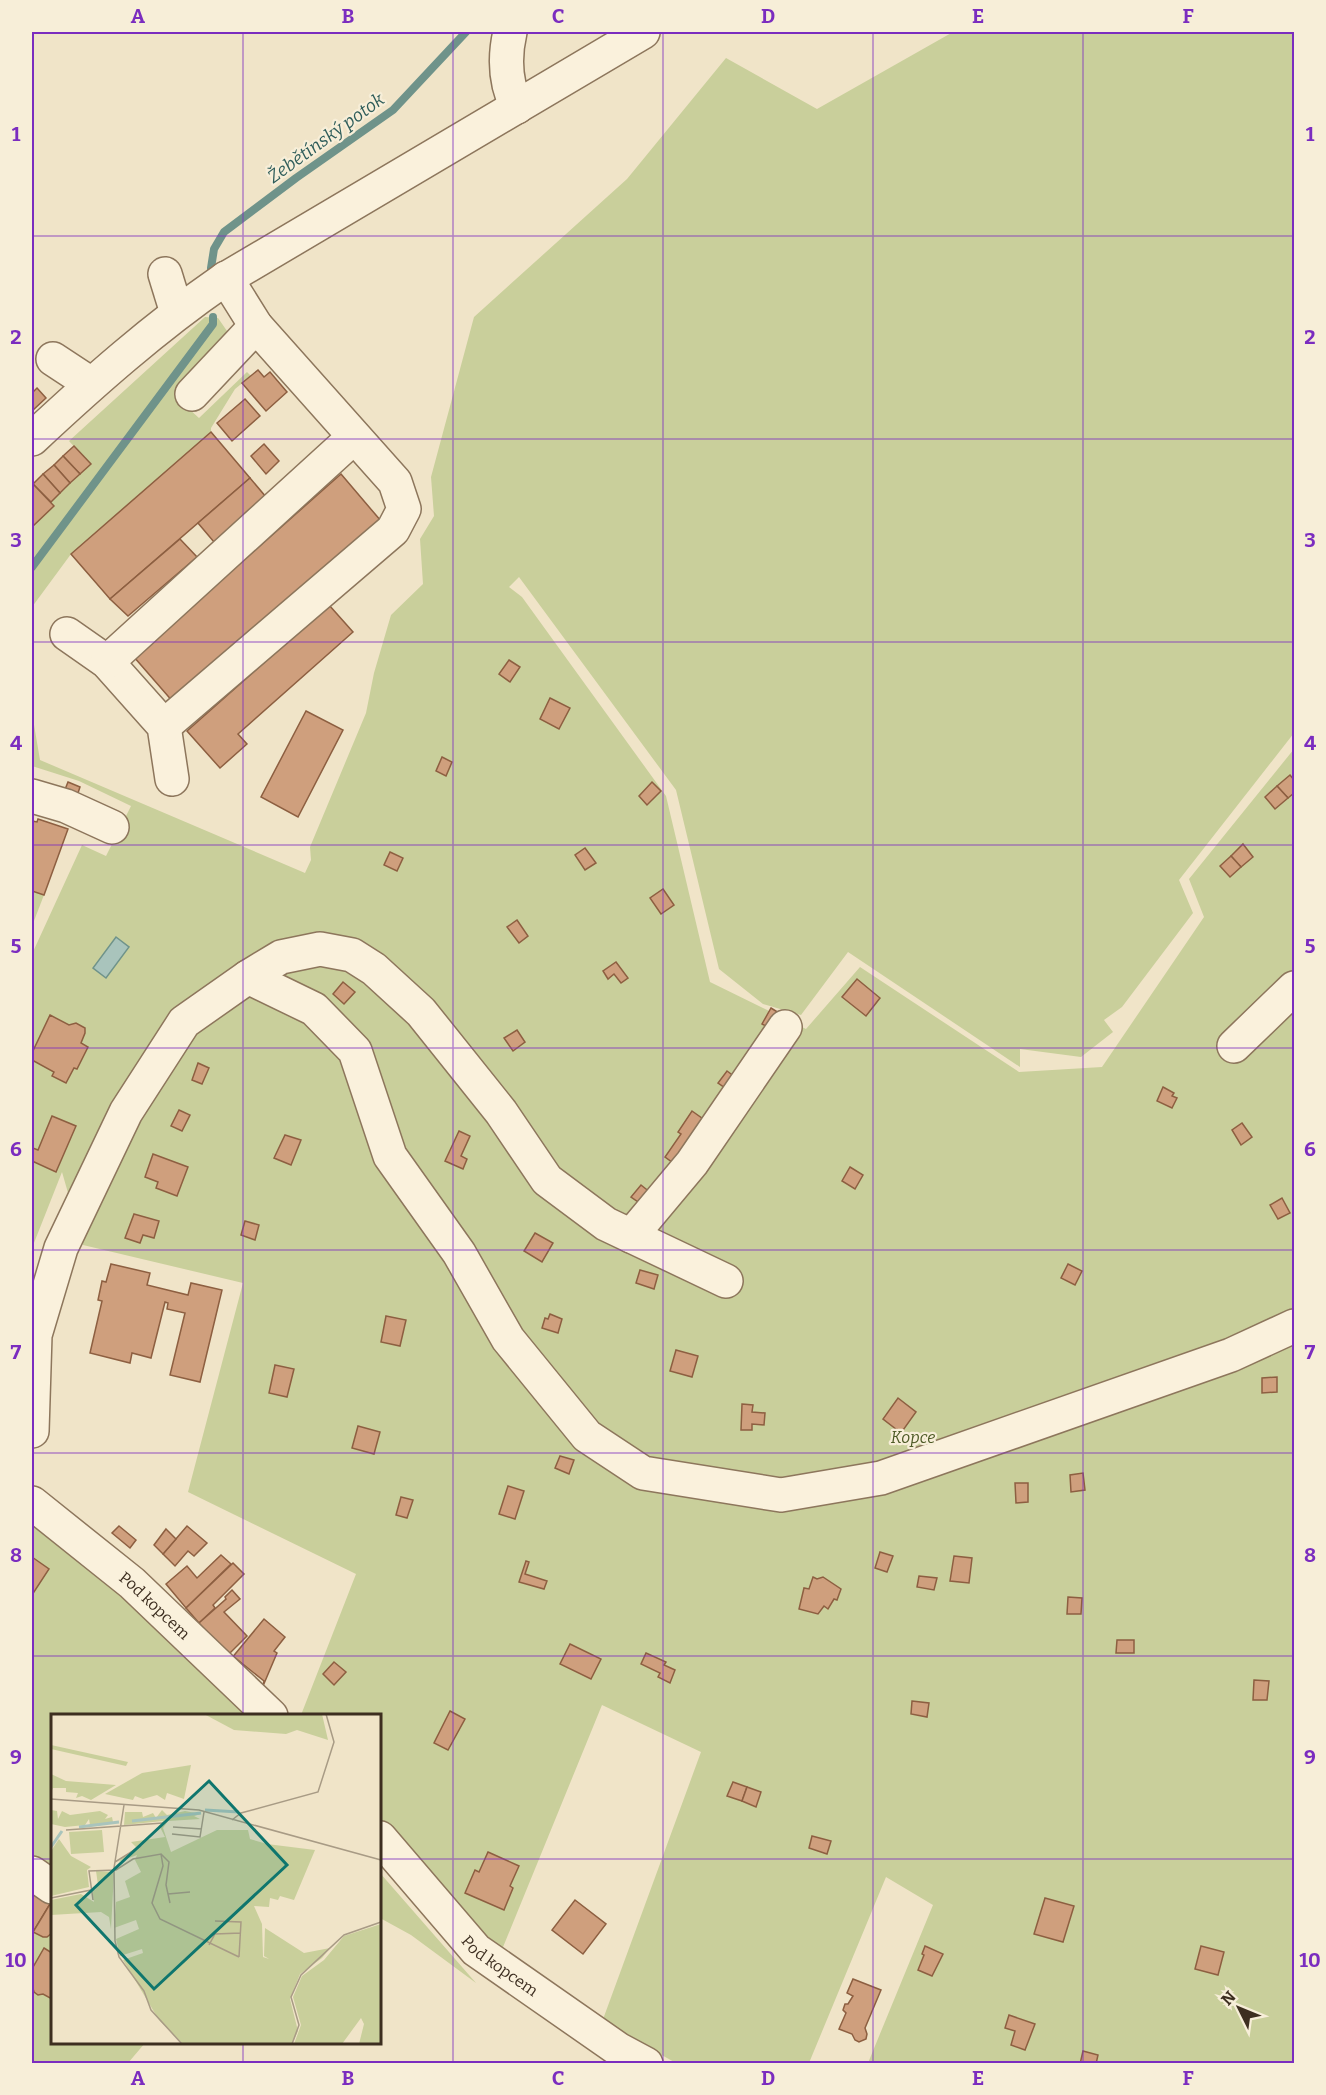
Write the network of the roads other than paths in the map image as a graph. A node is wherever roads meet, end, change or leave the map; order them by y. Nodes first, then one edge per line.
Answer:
1 (510, 32) edge
2 (643, 32) edge
3 (517, 107) junction
4 (165, 274) dead end
5 (217, 284) junction
6 (177, 313) junction
7 (256, 326) junction
8 (52, 359) dead end
9 (87, 388) junction
10 (192, 394) dead end
11 (354, 437) junction
12 (32, 439) edge
13 (67, 634) dead end
14 (107, 662) junction
15 (164, 726) junction
16 (172, 778) dead end
17 (32, 796) edge
18 (112, 827) dead end
19 (248, 977) junction
20 (1294, 988) edge
21 (785, 1028) dead end
22 (1234, 1046) dead end
23 (631, 1236) junction
24 (726, 1281) dead end
25 (1294, 1326) edge
26 (32, 1431) edge
27 (32, 1503) edge
28 (269, 1714) edge
29 (381, 1839) edge
30 (32, 1873) edge
31 (51, 1886) edge
32 (646, 2064) edge

1 - 3 street
2 - 3 street
3 - 5 street
4 - 6 street
5 - 6 street
5 - 7 street
6 - 9 street
7 - 10 street
7 - 11 street
8 - 9 street
9 - 12 street
11 - 14 street
11 - 15 street
13 - 14 street
14 - 15 street
15 - 16 street
17 - 18 street
19 - 23 street
19 - 25 street
19 - 26 street
20 - 22 street
21 - 23 street
23 - 24 street
27 - 28 street, Pod kopcem
29 - 32 street, Pod kopcem
30 - 31 street

